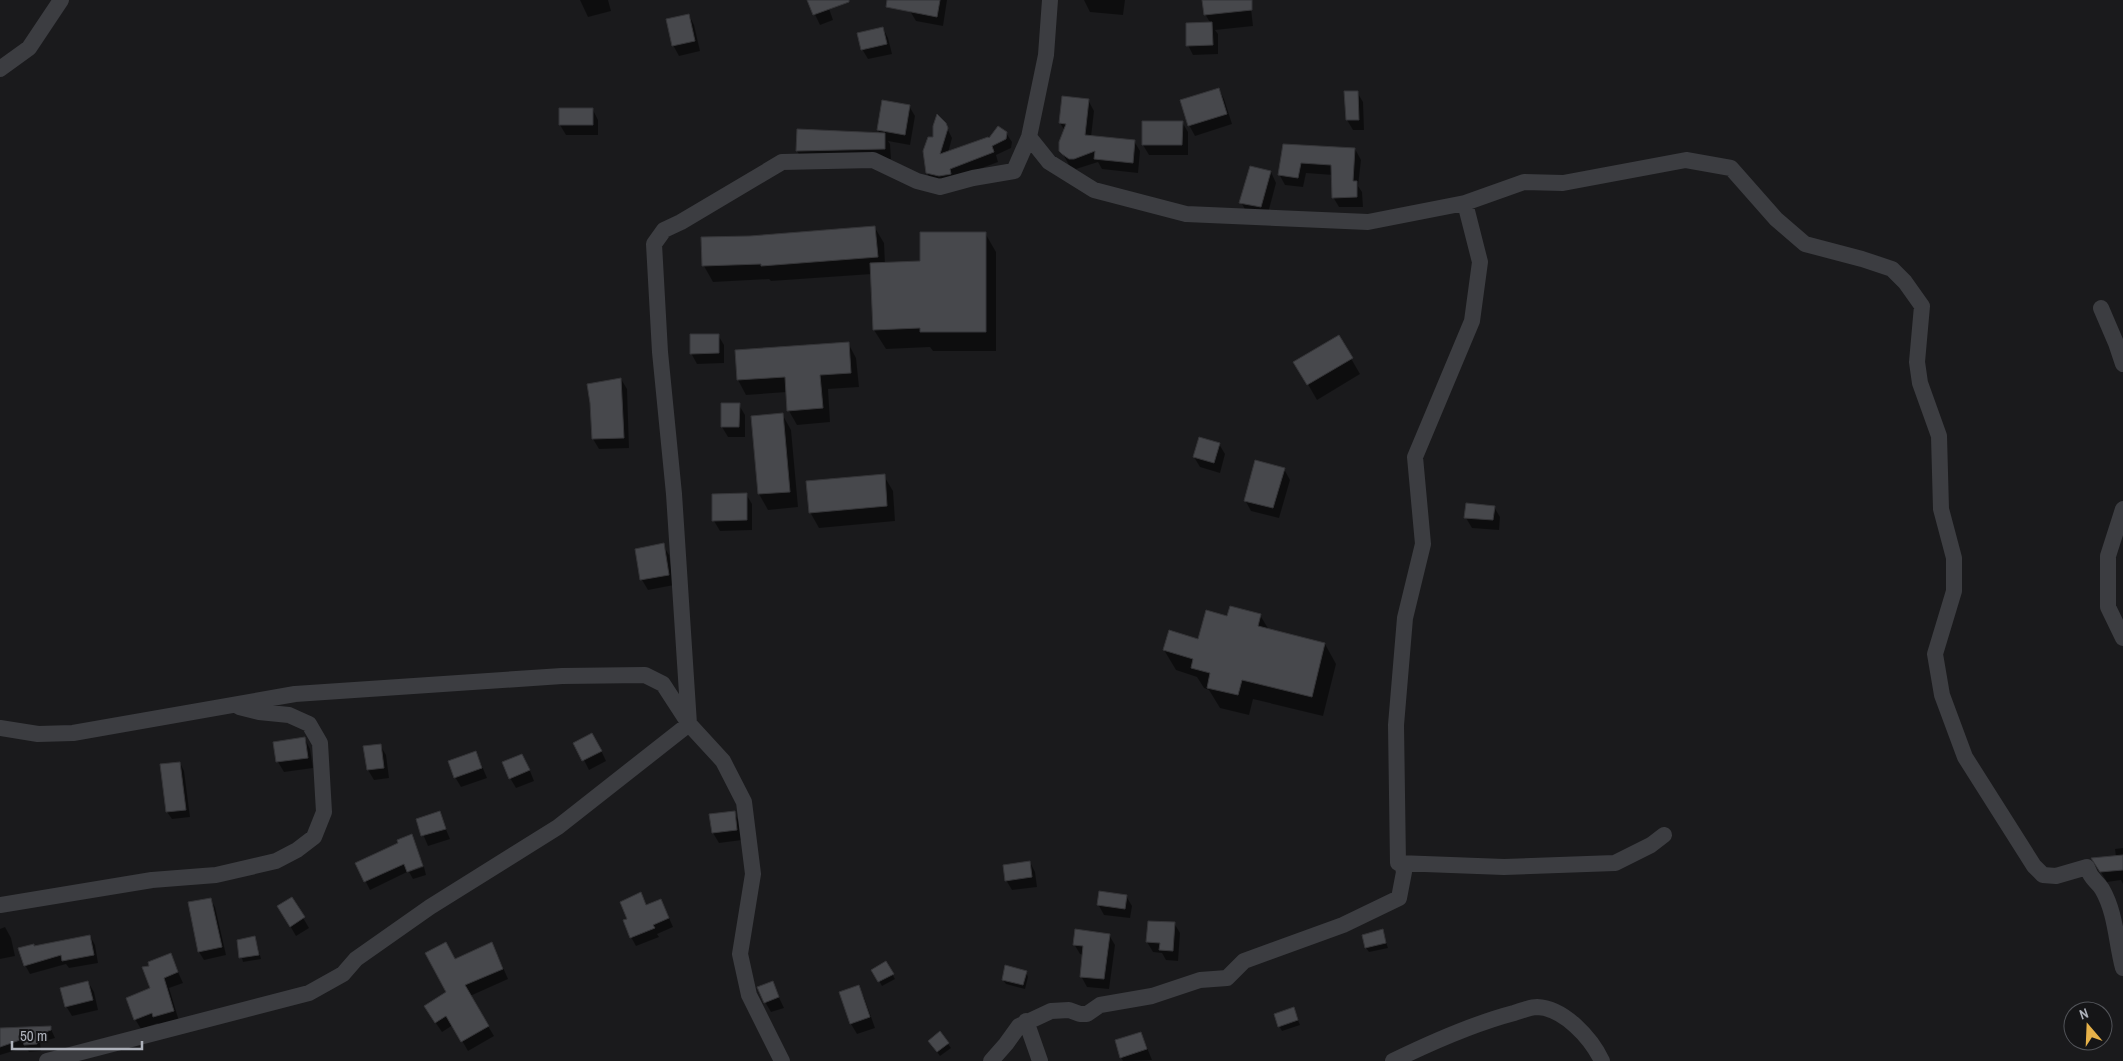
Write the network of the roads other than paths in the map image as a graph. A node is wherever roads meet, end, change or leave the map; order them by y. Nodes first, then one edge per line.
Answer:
1 (61, 0) edge
2 (1050, 0) edge
3 (0, 69) edge
4 (1029, 137) junction
5 (1465, 203) junction
6 (2101, 308) dead end
7 (2123, 364) edge
8 (2123, 509) edge
9 (2123, 638) edge
10 (234, 706) junction
11 (688, 724) junction
12 (0, 728) edge
13 (1664, 835) dead end
14 (1402, 863) junction
15 (0, 905) edge
16 (2123, 968) edge
17 (1026, 1021) junction
18 (47, 1061) edge
19 (782, 1061) edge
20 (991, 1061) edge
21 (1040, 1061) edge
22 (1393, 1061) edge
23 (1602, 1061) edge

1 - 3 street
2 - 4 street
4 - 5 street
4 - 11 street
5 - 14 street
5 - 16 street
6 - 7 street
8 - 9 street
10 - 11 street
10 - 12 street
10 - 15 street
11 - 18 street
11 - 19 street
13 - 14 street
14 - 17 street
17 - 20 street
17 - 21 street
22 - 23 street

